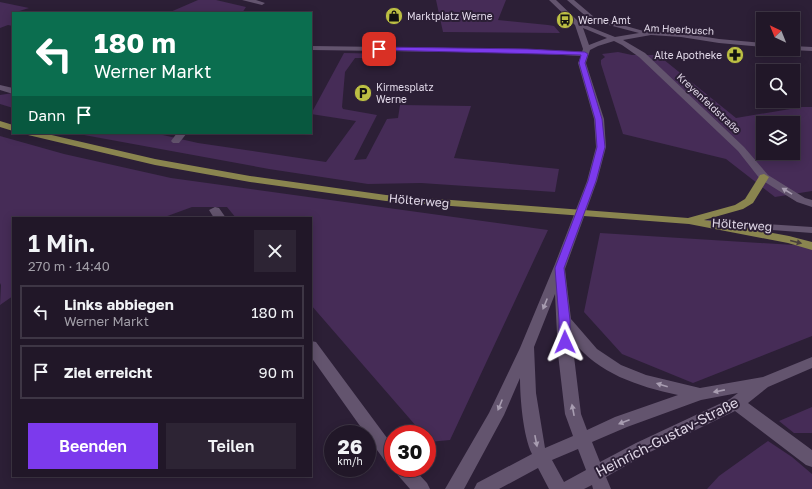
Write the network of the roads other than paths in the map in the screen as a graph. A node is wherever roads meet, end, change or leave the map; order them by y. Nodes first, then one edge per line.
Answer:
1 (245, 0) edge
2 (552, 0) edge
3 (570, 0) edge
4 (262, 4) edge
5 (593, 19) junction
6 (578, 24) junction
7 (651, 33) junction
8 (638, 36) junction
9 (613, 39) junction
10 (719, 41) junction
11 (756, 44) edge
12 (312, 48) edge
13 (800, 48) edge
14 (812, 49) edge
15 (586, 52) junction
16 (0, 87) edge
17 (12, 91) edge
18 (0, 124) edge
19 (12, 128) edge
20 (35, 134) edge
21 (181, 134) edge
22 (176, 141) dead end
23 (764, 177) junction
24 (812, 204) edge
25 (689, 221) junction
26 (812, 230) edge
27 (812, 246) edge
28 (560, 268) junction
29 (564, 320) junction
30 (312, 347) edge
31 (527, 347) junction
32 (812, 362) edge
33 (765, 382) junction
34 (700, 394) junction
35 (736, 403) junction
36 (583, 439) junction
37 (384, 447) edge
38 (542, 457) junction
39 (812, 460) edge
40 (410, 477) edge
41 (599, 481) edge
42 (421, 489) edge
43 (454, 489) edge
44 (483, 489) edge
45 (558, 489) edge
46 (568, 489) edge

1 - 4 street
2 - 6 street, Kreyenfeldstraße
3 - 5 street, Kreyenfeldstraße
5 - 7 street, Kreyenfeldstraße
5 - 9 street, Kreyenfeldstraße
6 - 9 street, Kreyenfeldstraße
6 - 15 street, Kreyenfeldstraße
7 - 8 street, Am Heerbusch
7 - 10 street, Am Heerbusch
8 - 9 street, Am Heerbusch
8 - 10 street, Am Heerbusch
9 - 15 street, Am Heerbusch
9 - 23 street, Kreyenfeldstraße
10 - 11 street, Am Heerbusch
12 - 15 street
13 - 14 street
15 - 28 street, Kreyenfeldstraße
16 - 17 street
18 - 19 main road
20 - 25 main road, Hölterweg
21 - 22 street
24 -> 23 street, Kreyenfeldstraße
23 - 25 main road
25 - 26 street, Hölterweg
25 -> 27 main road
28 - 29 street
28 -> 31 street, Kreyenfeldstraße
34 -> 29 street
36 -> 29 street
30 - 37 street
31 -> 38 street
31 -> 43 street
32 - 33 street, Heinrich-Gustav-Straße
33 -> 34 street, Heinrich-Gustav-Straße
33 - 35 street, Heinrich-Gustav-Straße
34 -> 36 street, Heinrich-Gustav-Straße
35 - 39 street
35 - 41 street, Heinrich-Gustav-Straße
36 - 38 street, Heinrich-Gustav-Straße
36 - 41 street
38 - 44 street, Heinrich-Gustav-Straße
38 - 45 street
40 - 42 street
41 - 46 street, Heinrich-Gustav-Straße

